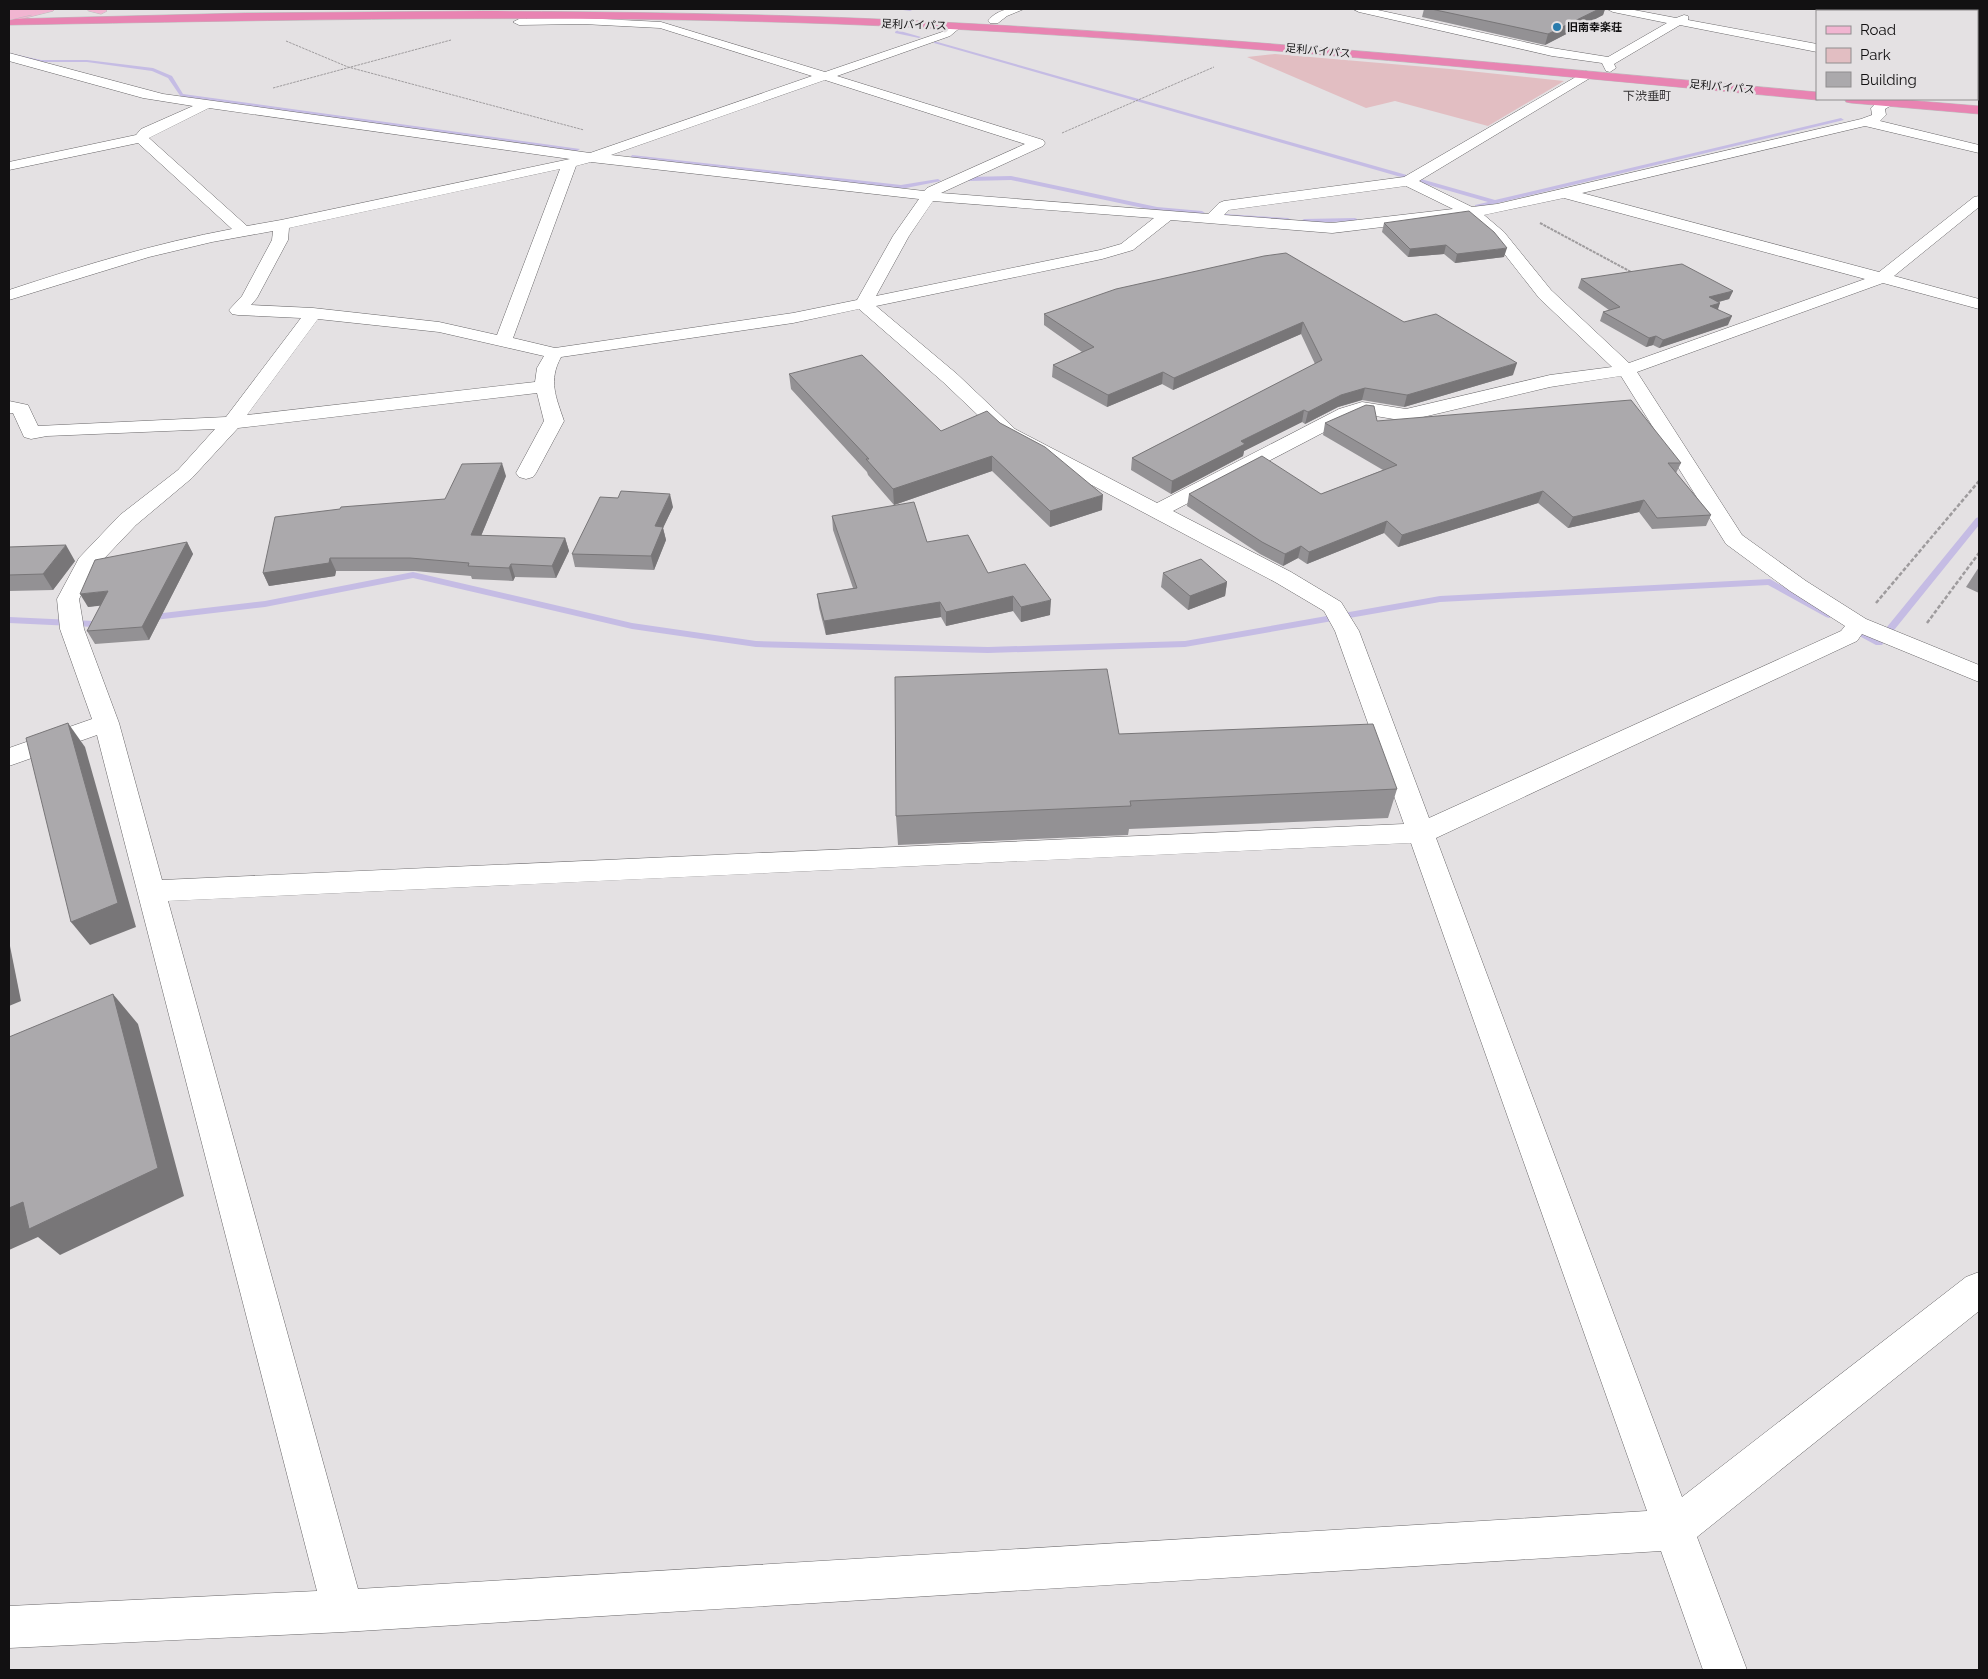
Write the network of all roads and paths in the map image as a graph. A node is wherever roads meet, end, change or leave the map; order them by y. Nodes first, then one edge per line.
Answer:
1 (49, 9) edge
2 (219, 9) edge
3 (654, 9) edge
4 (1018, 9) edge
5 (1359, 9) edge
6 (1613, 9) edge
7 (97, 10) edge
8 (30, 11) edge
9 (1693, 13) dead end
10 (9, 14) edge
11 (586, 18) junction
12 (9, 20) edge
13 (994, 21) junction
14 (1678, 21) junction
15 (519, 22) dead end
16 (956, 26) junction
17 (454, 39) dead end
18 (286, 42) dead end
19 (1816, 48) edge
20 (11, 59) edge
21 (1222, 64) dead end
22 (1610, 64) junction
23 (348, 67) junction
24 (1586, 75) junction
25 (825, 76) junction
26 (1816, 86) edge
27 (272, 89) dead end
28 (1816, 96) edge
29 (1893, 100) edge
30 (211, 104) junction
31 (1979, 110) edge
32 (1865, 122) junction
33 (141, 138) junction
34 (632, 143) junction
35 (1038, 143) junction
36 (1979, 149) edge
37 (588, 157) junction
38 (570, 163) junction
39 (9, 166) edge
40 (1408, 181) junction
41 (1566, 194) junction
42 (927, 196) junction
43 (1979, 200) edge
44 (1509, 206) junction
45 (1472, 213) junction
46 (1168, 215) junction
47 (1210, 219) junction
48 (280, 225) junction
49 (243, 230) junction
50 (1639, 276) edge
51 (1882, 278) junction
52 (9, 295) edge
53 (863, 304) junction
54 (1979, 304) edge
55 (313, 313) junction
56 (504, 340) junction
57 (555, 353) junction
58 (1626, 370) junction
59 (544, 387) junction
60 (9, 407) edge
61 (232, 423) junction
62 (526, 473) dead end
63 (1979, 481) edge
64 (1158, 510) junction
65 (1979, 553) edge
66 (1858, 624) junction
67 (1910, 646) junction
68 (1979, 674) edge
69 (106, 723) junction
70 (9, 757) edge
71 (1422, 833) junction
72 (150, 891) junction
73 (1979, 1289) edge
74 (1673, 1530) junction
75 (344, 1611) junction
76 (9, 1627) edge
77 (1725, 1670) edge

1 - 8 main road
2 - 7 highway
3 - 13 highway, 足利バイパス
4 - 13 street
5 - 22 street
6 - 14 street
7 - 8 highway
8 - 10 main road, bridge
8 - 12 main road
9 - 14 street
11 - 12 highway, 足利バイパス
11 - 15 street
11 - 16 highway, 足利バイパス
11 - 25 street
13 - 22 highway, 足利バイパス
14 - 19 street
14 - 22 street
16 - 24 highway, 足利バイパス
16 - 25 street
17 - 23 path
18 - 23 path
20 - 30 street
21 - 35 path
22 - 26 highway, 足利バイパス
23 - 27 path
23 - 34 path
24 - 28 highway, 足利バイパス
24 - 40 street
25 - 34 street
25 - 35 street
29 - 31 highway
29 - 32 street
30 - 33 street
30 - 37 street
32 - 36 street
32 - 41 street
33 - 39 street
33 - 49 street
34 - 37 street
35 - 42 street
37 - 38 street
37 - 42 street
38 - 48 street
38 - 56 street
40 - 45 street
40 - 47 street
41 - 44 street
41 - 51 street
42 - 46 street
42 - 53 street
43 - 51 street
44 - 45 street
44 - 50 path
45 - 47 street
45 - 58 street
46 - 47 street
46 - 53 street
48 - 49 street
48 - 55 street
49 - 52 street
51 - 54 street
51 - 58 street
53 - 57 street
53 - 64 street
55 - 56 street
55 - 61 street
56 - 57 street
57 - 59 street
58 - 64 street
58 - 66 street
59 - 61 street
59 - 62 street
60 - 61 street
61 - 69 street
63 - 66 path
64 - 71 street
65 - 67 path
66 - 67 street
66 - 71 street
67 - 68 street
69 - 70 street
69 - 72 street
71 - 72 street
71 - 74 street
72 - 75 street
73 - 74 street
74 - 75 street
74 - 77 street
75 - 76 street

